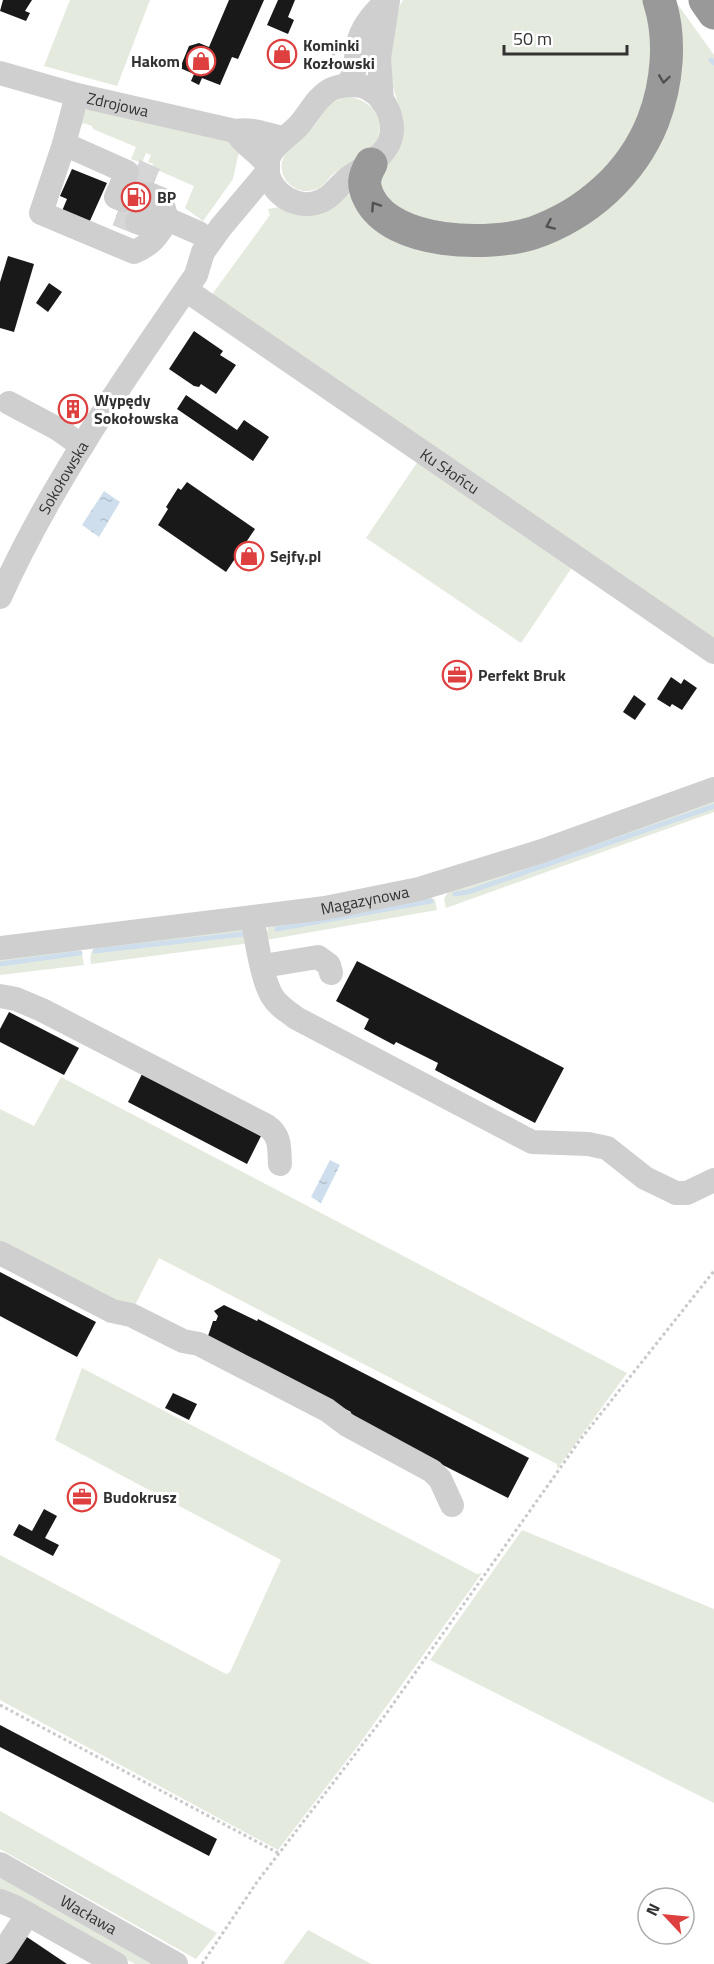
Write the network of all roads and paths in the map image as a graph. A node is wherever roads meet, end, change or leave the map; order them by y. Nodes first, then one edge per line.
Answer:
1 (388, 0) edge
2 (659, 0) edge
3 (705, 0) edge
4 (714, 13) edge
5 (0, 73) edge
6 (347, 85) junction
7 (77, 95) junction
8 (382, 101) junction
9 (235, 131) junction
10 (284, 138) junction
11 (64, 144) junction
12 (371, 164) junction
13 (268, 168) junction
14 (279, 193) junction
15 (137, 196) junction
16 (201, 255) junction
17 (9, 403) dead end
18 (82, 446) junction
19 (0, 597) edge
20 (714, 652) edge
21 (714, 789) edge
22 (252, 918) junction
23 (0, 948) edge
24 (263, 966) junction
25 (331, 973) dead end
26 (0, 996) edge
27 (280, 1164) dead end
28 (714, 1180) edge
29 (0, 1253) edge
30 (714, 1272) edge
31 (452, 1504) dead end
32 (0, 1705) edge
33 (280, 1854) junction
34 (0, 1864) edge
35 (0, 1901) edge
36 (28, 1914) junction
37 (3, 1952) dead end
38 (116, 1964) edge
39 (176, 1964) edge
40 (202, 1964) edge

1 - 6 street
1 - 8 street
2 -> 12 highway
3 - 4 highway
5 - 7 street, Zdrojowa
6 - 8 street
6 - 10 street
7 - 9 street, Zdrojowa
7 - 11 street
8 - 12 street
9 - 10 street, Zdrojowa
9 - 13 street
10 - 13 street
11 - 15 street, Ku Słońcu
11 - 15 street
12 - 14 street
13 - 14 street
13 - 16 street, Sokołowska
14 - 16 street, Sokołowska
15 - 16 street, Ku Słońcu
16 - 18 street, Sokołowska
16 - 20 street, Ku Słońcu
17 - 18 street
18 - 19 street, Sokołowska
21 - 22 street, Magazynowa
22 - 23 street, Magazynowa
22 - 24 street
24 - 25 street
24 - 28 street
26 - 27 street
29 - 31 street
30 - 33 path
32 - 33 path
33 - 40 path
34 - 39 street, Wacława
35 - 36 street
36 - 37 street
36 - 38 street

